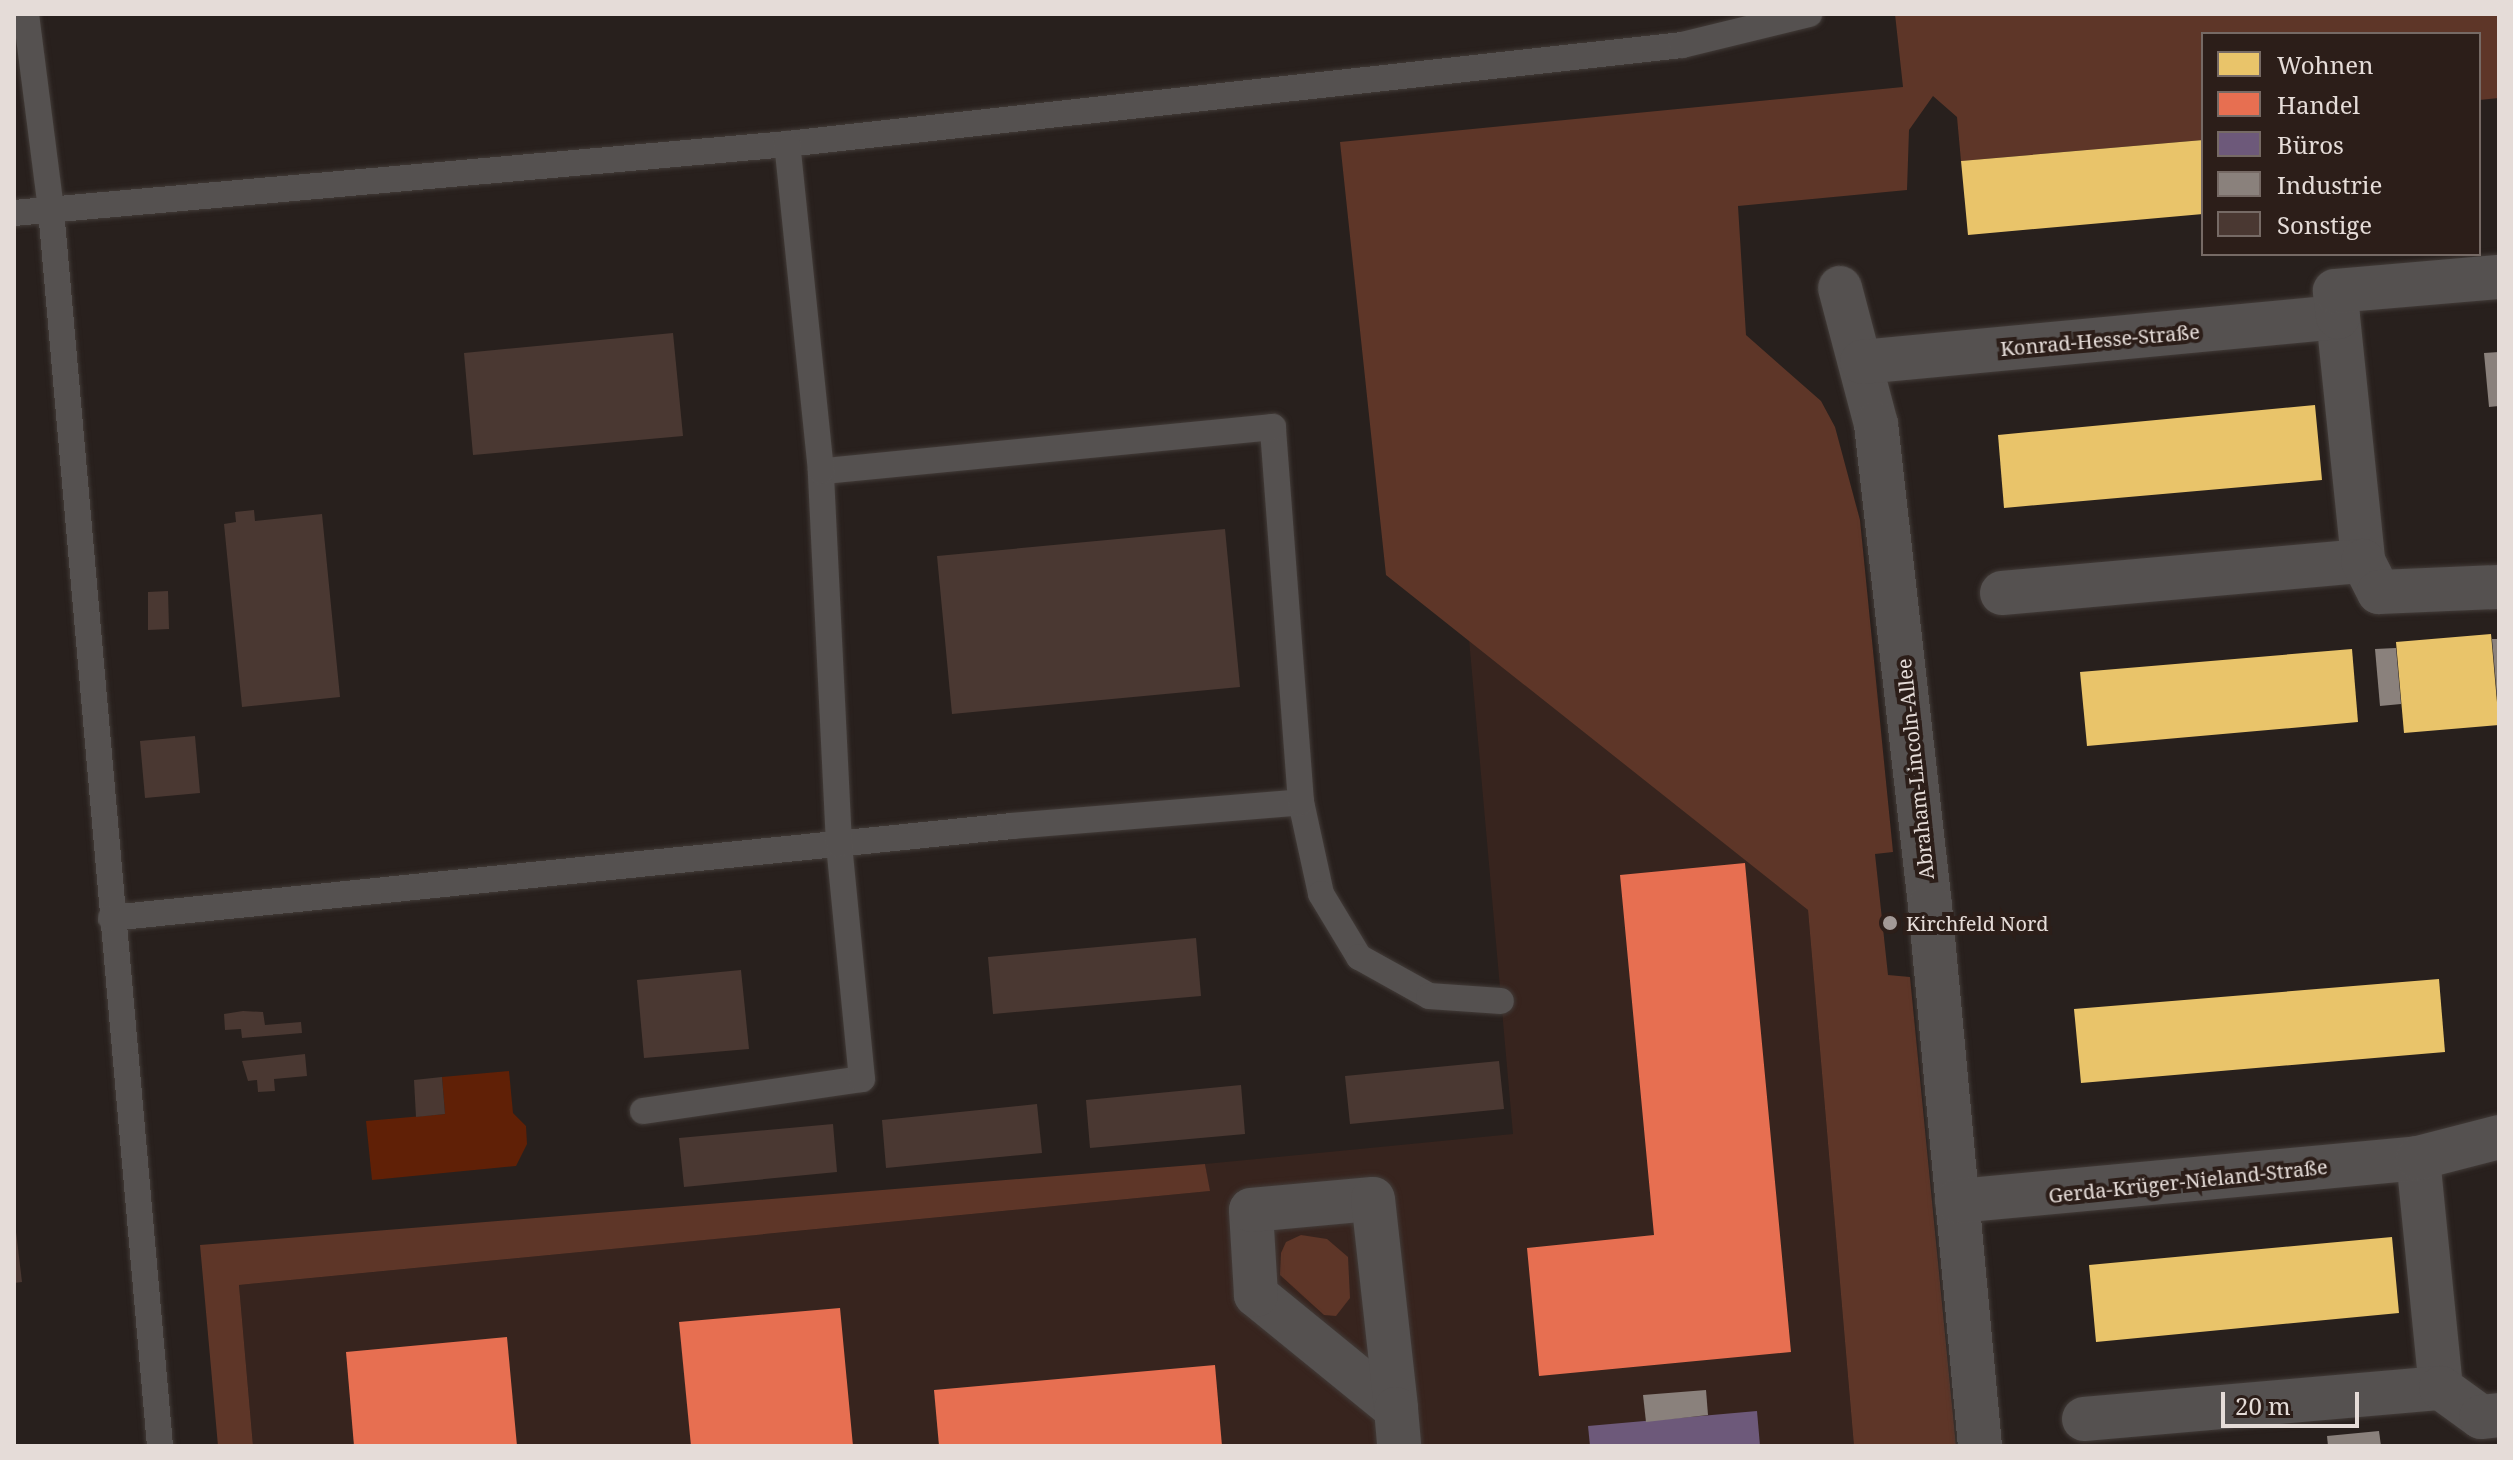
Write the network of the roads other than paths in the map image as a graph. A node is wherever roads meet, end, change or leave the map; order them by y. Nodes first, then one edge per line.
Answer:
1 (26, 14) edge
2 (1809, 14) edge
3 (787, 144) junction
4 (51, 210) junction
5 (14, 213) edge
6 (2499, 277) edge
7 (1840, 288) dead end
8 (2338, 317) junction
9 (1862, 362) junction
10 (821, 471) junction
11 (2363, 561) junction
12 (2499, 587) edge
13 (2002, 593) dead end
14 (1301, 802) junction
15 (839, 844) junction
16 (111, 918) junction
17 (1501, 1001) dead end
18 (643, 1111) dead end
19 (2499, 1137) edge
20 (2418, 1158) junction
21 (1957, 1201) junction
22 (2441, 1388) junction
23 (2499, 1415) edge
24 (2084, 1419) dead end
25 (1398, 1427) edge
26 (160, 1446) edge
27 (1980, 1446) edge

1 - 4 lane
2 - 3 lane
3 - 4 lane
3 - 10 lane
4 - 5 lane
4 - 16 lane
6 - 8 street
7 - 9 street, Abraham-Lincoln-Allee
8 - 9 street, Konrad-Hesse-Straße
8 - 11 street
9 - 21 street, Abraham-Lincoln-Allee
10 - 14 lane
10 - 15 lane
11 - 12 street
11 - 13 street
14 - 15 lane
14 - 17 lane
15 - 16 lane
15 - 18 lane
16 - 26 lane
19 - 20 street, Gerda-Krüger-Nieland-Straße
20 - 21 street, Gerda-Krüger-Nieland-Straße
20 - 22 street
21 - 27 street, Abraham-Lincoln-Allee
22 - 23 street
22 - 24 street
25 - 25 street

